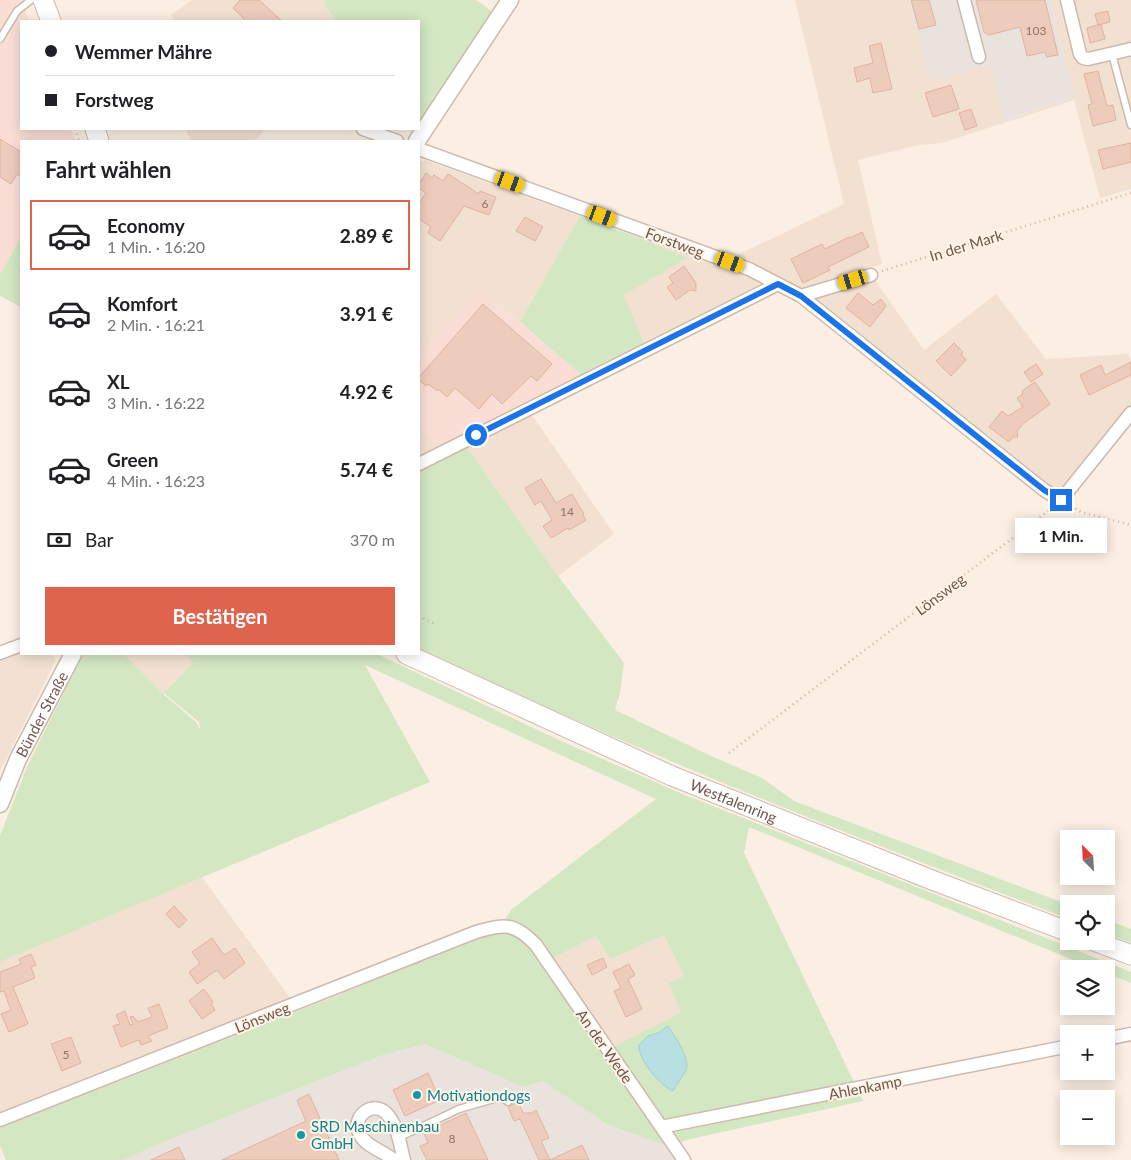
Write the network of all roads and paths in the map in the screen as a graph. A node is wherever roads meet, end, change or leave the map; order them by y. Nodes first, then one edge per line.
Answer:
1 (31, 0) edge
2 (43, 0) edge
3 (510, 0) edge
4 (964, 0) edge
5 (1067, 0) edge
6 (51, 20) edge
7 (0, 39) edge
8 (1131, 49) edge
9 (1112, 54) junction
10 (979, 57) dead end
11 (1131, 125) edge
12 (366, 130) edge
13 (394, 140) edge
14 (419, 140) edge
15 (420, 149) edge
16 (1131, 193) edge
17 (870, 275) joint
18 (778, 284) junction
19 (801, 296) junction
20 (1131, 414) edge
21 (420, 463) edge
22 (1061, 500) junction
23 (1131, 525) edge
24 (420, 616) edge
25 (437, 625) dead end
26 (20, 645) edge
27 (0, 653) edge
28 (72, 655) edge
29 (408, 655) edge
30 (729, 754) dead end
31 (0, 804) edge
32 (1060, 929) edge
33 (525, 933) joint
34 (1115, 949) edge
35 (1131, 955) edge
36 (1131, 1034) edge
37 (1115, 1037) edge
38 (1060, 1048) edge
39 (508, 1102) dead end
40 (0, 1120) edge
41 (661, 1127) junction
42 (398, 1138) junction
43 (394, 1160) edge
44 (404, 1160) edge
45 (684, 1160) edge

1 - 7 lane
2 - 6 main road
3 - 14 street
4 - 10 street
5 - 9 street
8 - 9 street
9 - 11 lane
12 - 13 street
15 - 18 street, Forstweg
16 - 17 path, In der Mark
17 - 19 street
18 - 19 street, Forstweg
18 - 21 street
19 - 22 street, Forstweg
20 - 22 street
22 - 23 path
22 - 30 path, Lönsweg
24 - 25 path
26 - 27 street
28 - 31 street, Bünder Straße
29 - 32 main road, Westfalenring
33 - 40 street, Lönsweg
33 - 41 street, An der Wede
34 - 35 main road
36 - 37 street
38 - 41 street, Ahlenkamp
39 - 42 lane
41 - 45 street, An der Wede
42 - 43 street
42 - 44 street

